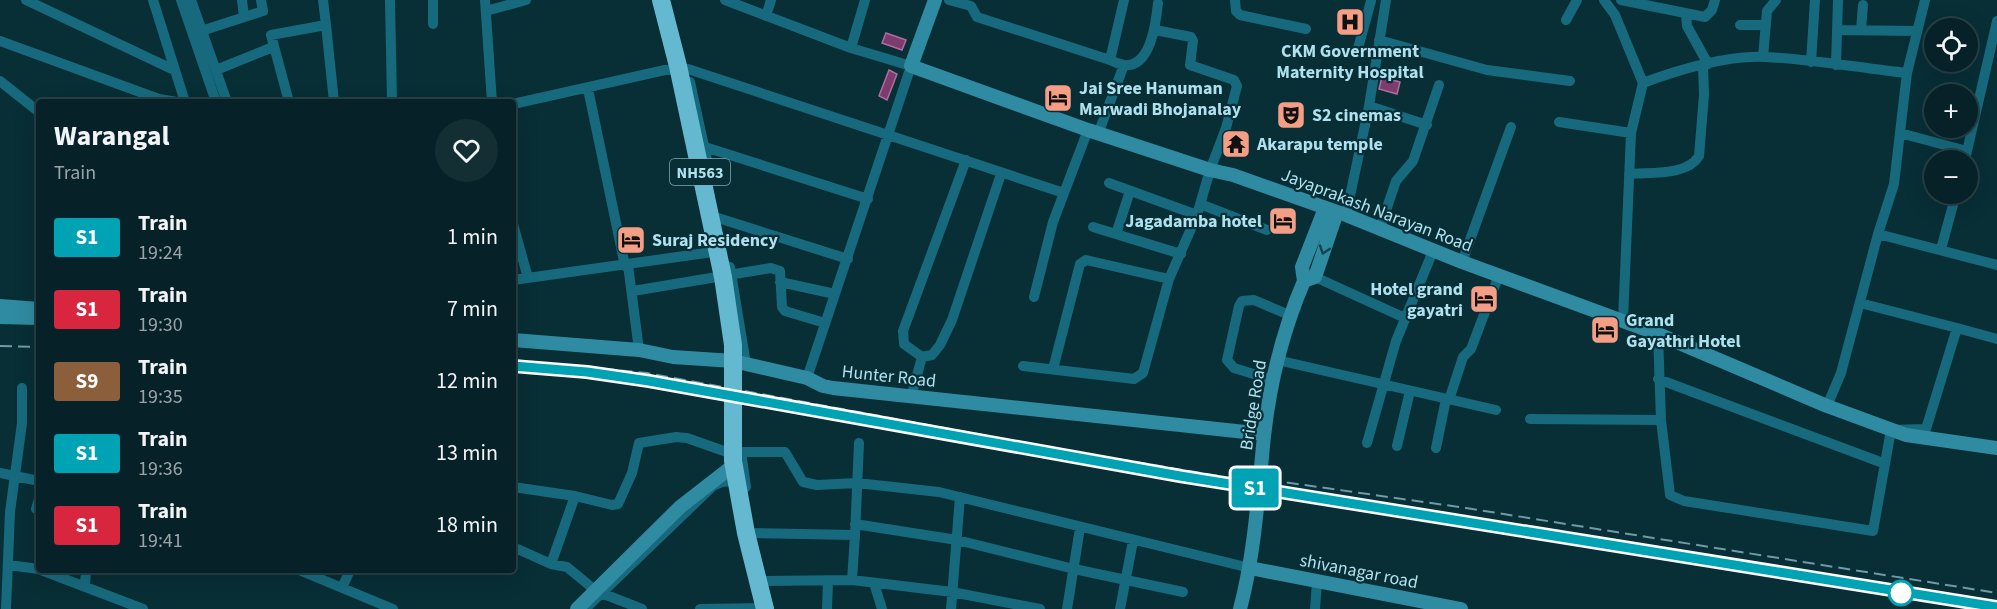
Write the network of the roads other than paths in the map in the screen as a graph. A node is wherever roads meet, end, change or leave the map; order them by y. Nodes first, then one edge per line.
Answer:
1 (26, 0) edge
2 (153, 0) edge
3 (181, 0) edge
4 (191, 0) edge
5 (242, 0) edge
6 (261, 0) edge
7 (323, 0) edge
8 (390, 0) edge
9 (433, 0) edge
10 (526, 0) edge
11 (662, 0) edge
12 (670, 0) edge
13 (725, 0) edge
14 (771, 0) edge
15 (865, 0) edge
16 (935, 0) edge
17 (949, 0) edge
18 (1124, 0) edge
19 (1235, 0) edge
20 (1577, 0) edge
21 (1604, 0) edge
22 (1621, 0) edge
23 (1715, 0) edge
24 (1776, 0) edge
25 (1815, 0) edge
26 (1838, 0) edge
27 (1925, 0) edge
28 (1368, 1) edge
29 (1158, 3) dead end
30 (1385, 3) edge
31 (485, 5) edge
32 (1863, 5) dead end
33 (1767, 6) edge
34 (1686, 14) junction
35 (766, 16) junction
36 (244, 17) junction
37 (1566, 20) dead end
38 (1997, 21) edge
39 (433, 24) dead end
40 (326, 25) junction
41 (1740, 25) dead end
42 (1766, 25) junction
43 (1306, 29) dead end
44 (1155, 30) junction
45 (1837, 30) junction
46 (1861, 30) junction
47 (1917, 31) junction
48 (197, 33) junction
49 (1379, 40) junction
50 (0, 41) edge
51 (273, 47) junction
52 (851, 48) junction
53 (1357, 52) dead end
54 (1992, 56) edge
55 (1763, 57) junction
56 (1110, 60) junction
57 (1811, 62) junction
58 (1706, 64) junction
59 (1124, 65) junction
60 (1836, 65) junction
61 (910, 66) junction
62 (216, 69) junction
63 (688, 69) junction
64 (174, 70) junction
65 (1907, 73) junction
66 (0, 81) edge
67 (1570, 81) dead end
68 (1643, 83) junction
69 (1439, 85) dead end
70 (588, 89) junction
71 (159, 99) edge
72 (184, 99) edge
73 (215, 99) edge
74 (226, 99) edge
75 (288, 99) edge
76 (334, 99) edge
77 (392, 99) edge
78 (492, 99) edge
79 (516, 103) edge
80 (1369, 106) junction
81 (36, 110) edge
82 (1559, 122) dead end
83 (1427, 125) junction
84 (1511, 127) dead end
85 (1093, 132) junction
86 (1631, 133) junction
87 (1900, 133) junction
88 (888, 137) junction
89 (705, 147) junction
90 (1949, 150) edge
91 (1968, 150) edge
92 (966, 160) junction
93 (1210, 170) junction
94 (1000, 174) junction
95 (1629, 174) junction
96 (1109, 183) dead end
97 (1130, 191) junction
98 (1064, 193) junction
99 (868, 199) junction
100 (1953, 204) edge
101 (1198, 209) junction
102 (1336, 212) junction
103 (718, 218) junction
104 (1093, 227) dead end
105 (1380, 228) junction
106 (1267, 230) dead end
107 (1116, 234) junction
108 (1878, 234) junction
109 (516, 235) edge
110 (1941, 249) junction
111 (726, 250) junction
112 (1433, 251) junction
113 (1181, 254) junction
114 (848, 259) junction
115 (1462, 262) junction
116 (627, 265) junction
117 (1997, 265) edge
118 (732, 275) junction
119 (1499, 275) junction
120 (528, 278) junction
121 (1169, 279) junction
122 (1310, 279) junction
123 (516, 280) edge
124 (780, 282) junction
125 (633, 291) junction
126 (835, 294) junction
127 (1034, 297) dead end
128 (1860, 303) junction
129 (0, 306) edge
130 (36, 309) edge
131 (1289, 315) junction
132 (0, 317) edge
133 (36, 318) edge
134 (1405, 318) junction
135 (1623, 320) junction
136 (825, 323) junction
137 (1957, 328) junction
138 (1658, 334) junction
139 (1997, 339) edge
140 (516, 340) edge
141 (639, 351) junction
142 (922, 357) junction
143 (1276, 360) junction
144 (746, 364) junction
145 (1023, 366) dead end
146 (1053, 369) junction
147 (807, 378) junction
148 (1658, 379) junction
149 (1273, 380) junction
150 (1384, 385) junction
151 (22, 388) dead end
152 (1410, 391) junction
153 (911, 397) junction
154 (1448, 400) junction
155 (1827, 406) junction
156 (1496, 410) dead end
157 (1530, 419) dead end
158 (1661, 420) junction
159 (1891, 430) junction
160 (1264, 434) junction
161 (859, 443) dead end
162 (1367, 443) dead end
163 (1397, 446) dead end
164 (1436, 448) dead end
165 (1997, 448) edge
166 (738, 458) junction
167 (1883, 464) junction
168 (0, 473) edge
169 (13, 476) junction
170 (36, 480) edge
171 (745, 480) junction
172 (857, 483) junction
173 (516, 487) edge
174 (575, 496) junction
175 (960, 497) junction
176 (1080, 528) junction
177 (855, 530) junction
178 (751, 533) junction
179 (957, 540) junction
180 (1133, 541) junction
181 (516, 548) edge
182 (6, 563) edge
183 (551, 564) junction
184 (1251, 568) junction
185 (36, 569) edge
186 (1074, 569) junction
187 (49, 573) edge
188 (86, 573) edge
189 (306, 573) edge
190 (349, 573) edge
191 (852, 580) junction
192 (1125, 580) junction
193 (760, 581) junction
194 (828, 581) junction
195 (1317, 582) junction
196 (874, 583) junction
197 (85, 585) junction
198 (342, 588) junction
199 (952, 592) junction
200 (1183, 592) dead end
201 (603, 594) junction
202 (1424, 605) edge
203 (0, 606) edge
204 (1011, 606) edge
205 (6, 609) edge
206 (143, 609) edge
207 (393, 609) edge
208 (577, 609) edge
209 (585, 609) edge
210 (642, 609) edge
211 (700, 609) edge
212 (730, 609) edge
213 (765, 609) edge
214 (772, 609) edge
215 (827, 609) edge
216 (882, 609) edge
217 (951, 609) edge
218 (1040, 609) edge
219 (1067, 609) edge
220 (1120, 609) edge
221 (1240, 609) edge
222 (1315, 609) edge
223 (1461, 609) edge

1 - 64 street
2 - 64 street
3 - 48 street
4 - 48 street
5 - 36 street
6 - 36 street
7 - 40 street
8 - 77 street
9 - 39 street
10 - 31 street
11 - 166 highway, NH563, bridge
12 - 63 street
13 - 35 street
14 - 35 street
15 - 52 street
16 - 61 street
17 - 56 street
18 - 56 street
19 - 43 street
20 - 37 street
21 - 68 street
22 - 34 street
23 - 34 street
24 - 33 street
25 - 57 street
26 - 45 street
27 - 47 street
28 - 30 street
28 - 53 street
29 - 44 street
30 - 49 street
31 - 78 street
32 - 46 street
33 - 42 street
34 - 58 street
35 - 52 street
36 - 48 street
38 - 54 street
40 - 51 street
40 - 76 street
41 - 42 street
42 - 55 street
44 - 59 street
44 - 93 street
45 - 46 street
45 - 60 street
46 - 47 street
47 - 65 street
48 - 62 street
48 - 73 street
49 - 67 street
49 - 80 street
50 - 71 street
51 - 62 street
51 - 75 street
52 - 61 street
54 - 91 street
55 - 57 street
55 - 58 street
56 - 59 street
57 - 60 street
58 - 68 street
58 - 95 street
59 - 85 street
60 - 65 street
61 - 85 street, Jayaprakash Narayan Road
61 - 88 street
62 - 74 street
63 - 70 street
63 - 88 street
63 - 89 street
64 - 72 street
65 - 87 street
66 - 81 street
68 - 86 street
69 - 83 street
70 - 79 street
70 - 116 street
80 - 83 street
80 - 102 street
82 - 86 street
83 - 105 street
84 - 115 street
85 - 93 street, Jayaprakash Narayan Road
85 - 98 street
86 - 95 street
87 - 90 street
87 - 108 street
88 - 92 street
88 - 99 street
89 - 99 street
89 - 103 street
92 - 94 street
92 - 142 street
93 - 101 street
93 - 102 street, Jayaprakash Narayan Road
94 - 98 street
94 - 142 street
95 - 135 street
96 - 97 street
97 - 101 street
97 - 107 street
98 - 127 street
99 - 114 street
100 - 110 street
101 - 106 street
101 - 113 street
102 - 105 street, Jayaprakash Narayan Road
102 - 122 street, Bridge Road
103 - 111 street
103 - 114 street
104 - 107 street
105 - 112 street, Jayaprakash Narayan Road
107 - 113 street
108 - 110 street
108 - 128 street
109 - 120 street
110 - 117 street
111 - 116 street
111 - 118 street
112 - 115 street, Jayaprakash Narayan Road
112 - 134 street
113 - 121 street
114 - 126 street
115 - 119 street, Jayaprakash Narayan Road
116 - 120 street
116 - 125 street
118 - 124 street
118 - 125 street
118 - 144 street
119 - 135 street, Jayaprakash Narayan Road
119 - 154 street
120 - 123 street
121 - 146 street
121 - 146 street
122 - 131 street, Bridge Road
122 - 134 street
124 - 126 street
124 - 136 street
125 - 141 street
126 - 136 street
128 - 137 street
128 - 155 street
129 - 130 street
131 - 143 street, Bridge Road
131 - 149 street
132 - 133 street
134 - 150 street
135 - 138 street, Jayaprakash Narayan Road
136 - 147 street
137 - 139 street
137 - 159 street
138 - 148 street
138 - 155 street, Jayaprakash Narayan Road
140 - 141 street, Hunter Road
141 - 144 street, Hunter Road
142 - 153 street
143 - 149 street, Bridge Road
143 - 150 street
144 - 147 street, Hunter Road
145 - 146 street
147 - 153 street, Hunter Road
148 - 158 street
148 - 167 street
149 - 160 street, Bridge Road
150 - 152 street
150 - 162 street
151 - 169 street
152 - 154 street
152 - 163 street
153 - 160 street, Hunter Road
154 - 156 street
154 - 164 street
155 - 159 street, Jayaprakash Narayan Road
157 - 158 street
158 - 167 street
159 - 165 street, Jayaprakash Narayan Road
159 - 167 street
160 - 184 street, Bridge Road
161 - 172 street
166 - 171 street
166 - 172 street
166 - 174 street
166 - 208 street, bridge
166 - 213 highway, NH563, bridge
168 - 169 street
169 - 170 street
169 - 182 street
171 - 178 street
171 - 201 street
172 - 175 street
172 - 177 street
173 - 174 street
174 - 183 street
175 - 176 street
175 - 179 street
176 - 180 street
176 - 186 street
177 - 178 street
177 - 179 street
177 - 191 street
178 - 193 street
179 - 186 street
179 - 199 street
180 - 184 street
180 - 192 street
181 - 183 street
182 - 185 street
182 - 205 street
183 - 201 street
184 - 195 street, shivanagar road
184 - 221 street, Bridge Road
186 - 192 street
186 - 219 street
187 - 197 street
188 - 197 street
189 - 198 street
190 - 198 street
191 - 194 street
191 - 196 street
192 - 200 street
192 - 220 street
193 - 194 street
193 - 214 street
194 - 215 street
195 - 202 street, shivanagar road
195 - 222 street
196 - 199 street
196 - 216 street
197 - 206 street
198 - 207 street
199 - 204 street
199 - 217 street
201 - 209 street
201 - 210 street
202 - 223 street, shivanagar road
203 - 205 street
204 - 218 street
211 - 212 street
212 - 214 street

